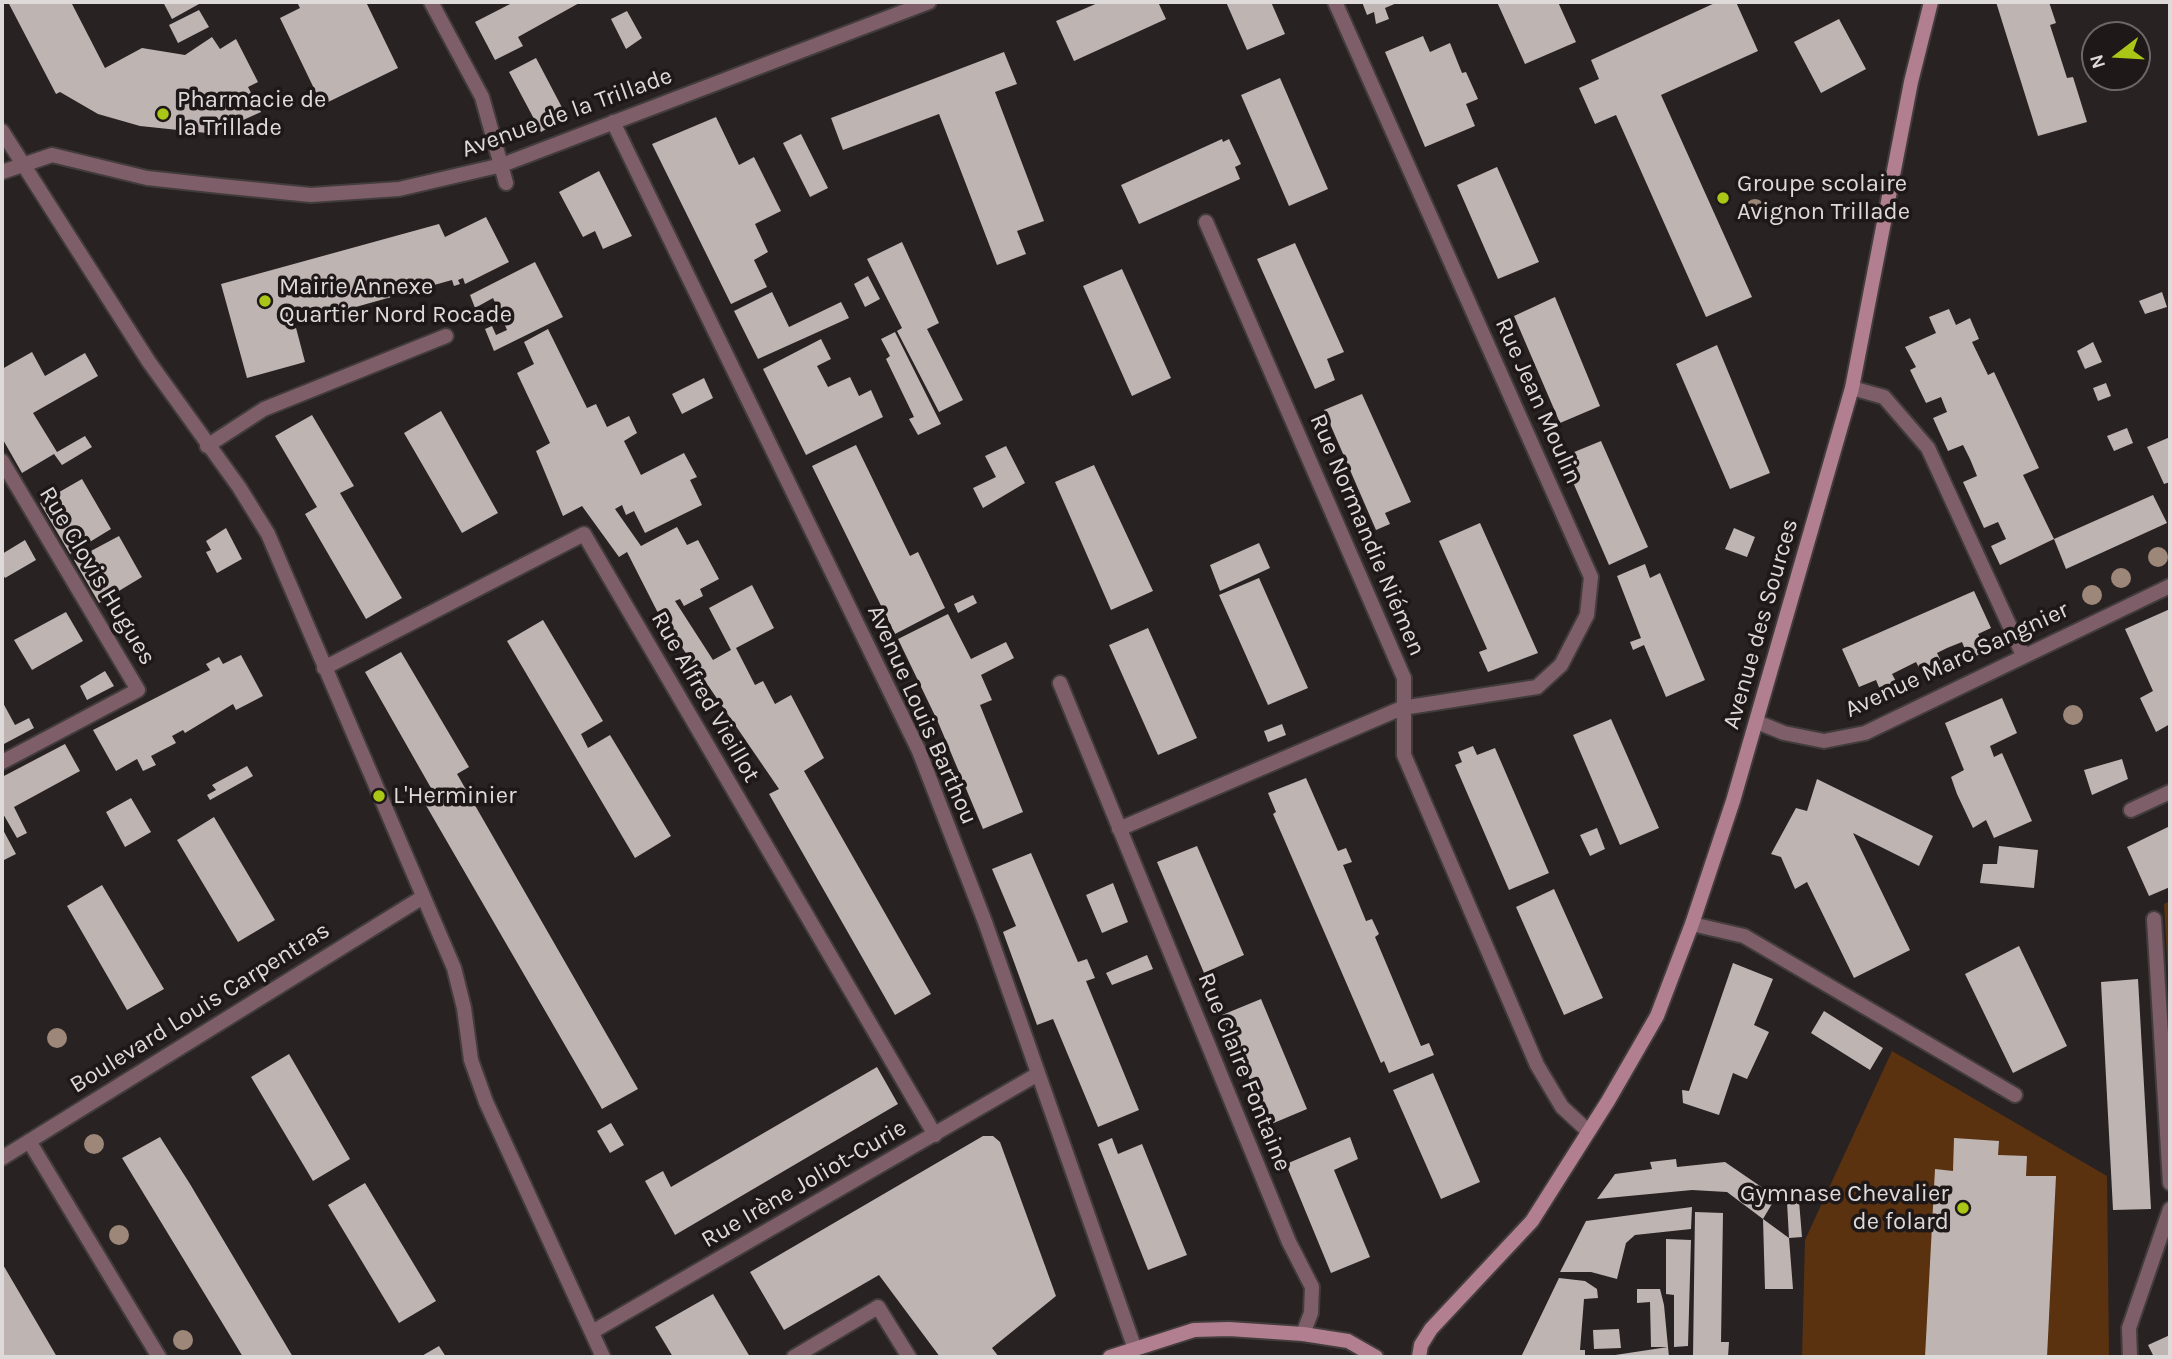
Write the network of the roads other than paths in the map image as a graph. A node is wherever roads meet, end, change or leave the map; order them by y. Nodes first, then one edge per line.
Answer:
1 (431, 2) edge
2 (929, 2) edge
3 (1335, 2) edge
4 (1931, 2) edge
5 (613, 122) junction
6 (2, 131) edge
7 (22, 164) junction
8 (502, 165) junction
9 (2, 172) edge
10 (506, 183) dead end
11 (1206, 222) dead end
12 (446, 336) dead end
13 (1852, 388) junction
14 (207, 446) junction
15 (2, 461) edge
16 (2170, 586) edge
17 (2023, 655) junction
18 (324, 668) junction
19 (1059, 683) dead end
20 (1402, 708) junction
21 (1757, 722) junction
22 (2, 762) edge
23 (2170, 792) edge
24 (2131, 810) dead end
25 (1119, 829) junction
26 (422, 897) junction
27 (2154, 919) dead end
28 (1692, 924) junction
29 (1038, 1074) junction
30 (2015, 1095) dead end
31 (1588, 1132) junction
32 (936, 1135) junction
33 (29, 1141) junction
34 (2, 1157) edge
35 (2170, 1183) edge
36 (2170, 1209) edge
37 (592, 1332) junction
38 (1304, 1334) junction
39 (1135, 1349) junction
40 (159, 1357) edge
41 (603, 1357) edge
42 (794, 1357) edge
43 (909, 1357) edge
44 (1110, 1357) edge
45 (1376, 1357) edge
46 (1419, 1357) edge
47 (2130, 1357) edge

1 - 8 street
2 - 5 street, Avenue de la Trillade
3 - 20 street, Rue Jean Moulin
4 - 13 street, Avenue des Sources
5 - 8 street, Avenue de la Trillade
5 - 29 street, Avenue Louis Barthou
6 - 7 street
7 - 8 street, Avenue de la Trillade
7 - 9 street, Avenue de la Trillade
7 - 14 street
8 - 10 street
11 - 20 street, Rue Normandie Niémen
12 - 14 street
13 - 17 street
13 - 21 street, Avenue des Sources
14 - 18 street
15 - 22 street, Rue Clovis Hugues
16 - 17 street, Avenue Marc Sangnier
17 - 21 street, Avenue Marc Sangnier
18 - 26 street
18 - 32 street, Rue Alfred Vieillot
19 - 25 street, Rue Claire Fontaine
20 - 25 street
20 - 31 street, Rue Normandie Niémen
21 - 28 street, Avenue des Sources
23 - 24 street
25 - 38 street, Rue Claire Fontaine
26 - 33 street, Boulevard Louis Carpentras
26 - 37 street
27 - 35 street
28 - 30 street
28 - 31 street, Avenue des Sources
29 - 32 street, Rue Irène Joliot-Curie
29 - 39 street, Avenue Louis Barthou
31 - 46 street, Avenue des Sources
32 - 37 street, Rue Irène Joliot-Curie
33 - 34 street, Boulevard Louis Carpentras
33 - 40 street
36 - 47 street
37 - 41 street
38 - 39 street
38 - 45 street
39 - 44 street
42 - 43 street

